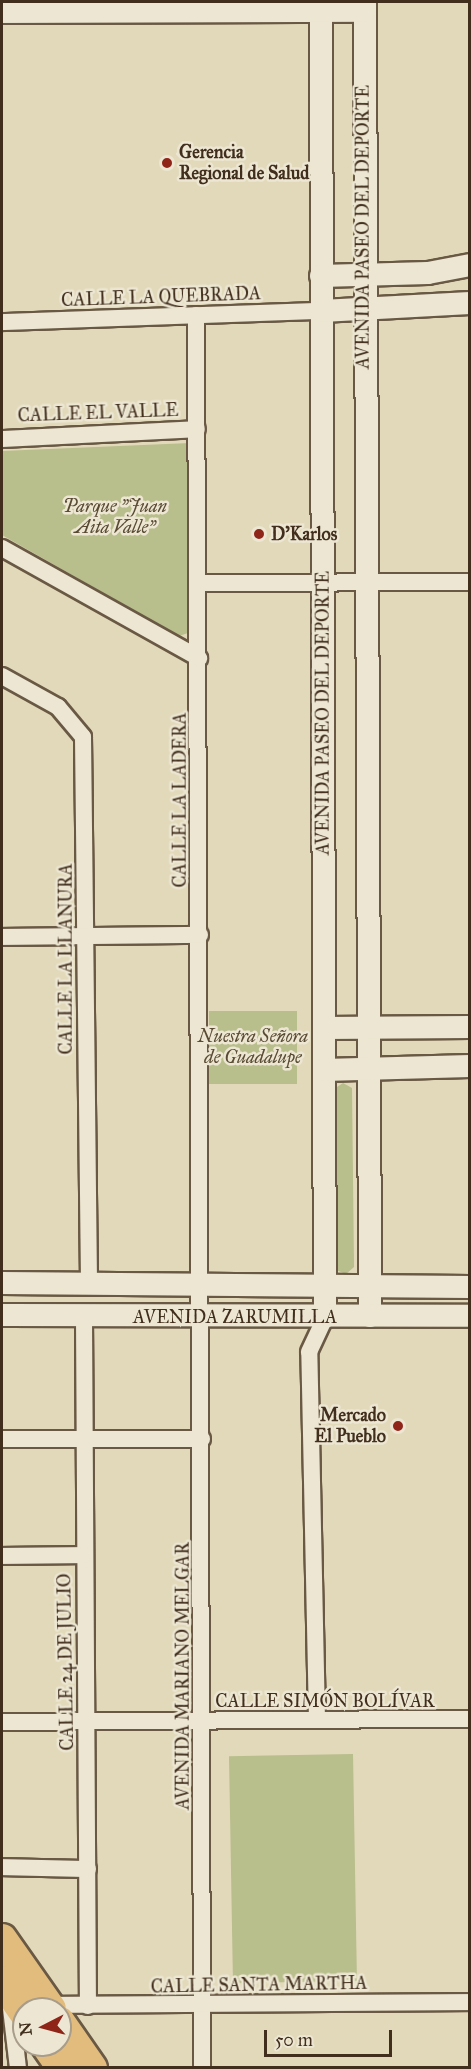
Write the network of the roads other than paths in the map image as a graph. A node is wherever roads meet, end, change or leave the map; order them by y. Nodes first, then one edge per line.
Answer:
1 (321, 5) edge
2 (365, 6) edge
3 (2, 12) edge
4 (470, 264) edge
5 (362, 275) junction
6 (321, 276) junction
7 (470, 303) edge
8 (322, 312) junction
9 (363, 312) junction
10 (195, 315) junction
11 (2, 322) edge
12 (197, 429) junction
13 (2, 439) edge
14 (2, 548) edge
15 (364, 582) junction
16 (470, 582) edge
17 (198, 583) junction
18 (323, 583) junction
19 (199, 658) junction
20 (2, 676) edge
21 (200, 935) junction
22 (2, 937) edge
23 (85, 937) junction
24 (470, 1027) edge
25 (324, 1028) junction
26 (366, 1028) junction
27 (470, 1066) edge
28 (367, 1069) junction
29 (324, 1070) junction
30 (2, 1283) edge
31 (89, 1284) junction
32 (202, 1285) junction
33 (325, 1286) junction
34 (369, 1287) junction
35 (470, 1287) edge
36 (2, 1316) edge
37 (370, 1316) junction
38 (470, 1316) edge
39 (326, 1317) junction
40 (84, 1318) junction
41 (202, 1318) junction
42 (2, 1439) edge
43 (85, 1439) junction
44 (202, 1439) junction
45 (83, 1555) junction
46 (2, 1556) edge
47 (470, 1719) edge
48 (317, 1720) junction
49 (202, 1721) junction
50 (2, 1722) edge
51 (87, 1722) junction
52 (2, 1867) edge
53 (88, 1869) junction
54 (2, 1939) edge
55 (29, 1997) edge
56 (470, 2002) edge
57 (72, 2005) edge
58 (88, 2006) junction
59 (202, 2006) junction
60 (72, 2046) edge
61 (92, 2067) edge
62 (202, 2067) edge

1 - 2 main road
1 - 3 main road
1 - 6 main road, AVENIDA PASEO DEL DEPORTE
2 - 5 main road, AVENIDA PASEO DEL DEPORTE
4 - 5 main road
5 - 6 main road
5 - 9 main road, AVENIDA PASEO DEL DEPORTE
6 - 8 main road, AVENIDA PASEO DEL DEPORTE
7 - 9 main road
8 - 9 main road
8 - 10 street, CALLE LA QUEBRADA
8 - 18 main road, AVENIDA PASEO DEL DEPORTE
9 - 15 main road, AVENIDA PASEO DEL DEPORTE
10 - 11 street, CALLE LA QUEBRADA
10 - 12 street, CALLE LA LADERA
12 - 13 street, CALLE EL VALLE
12 - 17 street, CALLE LA LADERA
14 - 19 street
15 - 16 street
15 - 18 street
15 - 26 main road, AVENIDA PASEO DEL DEPORTE
17 - 18 street
17 - 19 street, CALLE LA LADERA
18 - 25 main road, AVENIDA PASEO DEL DEPORTE
19 - 21 street, CALLE LA LADERA
20 - 23 street, CALLE LA LLANURA
21 - 23 street
21 - 32 street, CALLE LA LADERA
22 - 23 street
23 - 31 street, CALLE LA LLANURA
24 - 26 main road
25 - 26 main road
25 - 29 main road, AVENIDA PASEO DEL DEPORTE
26 - 28 main road, AVENIDA PASEO DEL DEPORTE
27 - 28 main road
28 - 29 main road
28 - 34 main road, AVENIDA PASEO DEL DEPORTE
29 - 33 main road, AVENIDA PASEO DEL DEPORTE
30 - 31 main road, AVENIDA ZARUMILLA
31 - 32 main road, AVENIDA ZARUMILLA
32 - 33 main road, AVENIDA ZARUMILLA
32 - 41 street, AVENIDA MARIANO MELGAR
33 - 34 main road, AVENIDA ZARUMILLA
33 - 39 main road, AVENIDA PASEO DEL DEPORTE
34 - 35 main road, AVENIDA ZARUMILLA
34 - 37 main road, AVENIDA PASEO DEL DEPORTE
36 - 40 main road, AVENIDA ZARUMILLA
37 - 38 main road, AVENIDA ZARUMILLA
37 - 39 main road, AVENIDA ZARUMILLA
39 - 41 main road, AVENIDA ZARUMILLA
39 - 48 street
40 - 41 main road, AVENIDA ZARUMILLA
40 - 43 street, CALLE 24 DE JULIO
41 - 44 street, AVENIDA MARIANO MELGAR
42 - 43 street
43 - 44 street
43 - 45 street, CALLE 24 DE JULIO
44 - 49 street, AVENIDA MARIANO MELGAR
45 - 46 street
45 - 51 street, CALLE 24 DE JULIO
47 - 48 street, CALLE SIMÓN BOLÍVAR
48 - 49 street, CALLE SIMÓN BOLÍVAR
49 - 51 street, CALLE SIMÓN BOLÍVAR
49 - 59 street, AVENIDA MARIANO MELGAR
50 - 51 street, CALLE SIMÓN BOLÍVAR
51 - 53 street, CALLE 24 DE JULIO
52 - 53 street
53 - 58 street, CALLE 24 DE JULIO
54 - 55 highway
56 - 59 street, CALLE SANTA MARTHA
57 - 58 street, CALLE SANTA MARTHA
58 - 59 street, CALLE SANTA MARTHA
59 - 62 street, AVENIDA MARIANO MELGAR
60 - 61 highway

